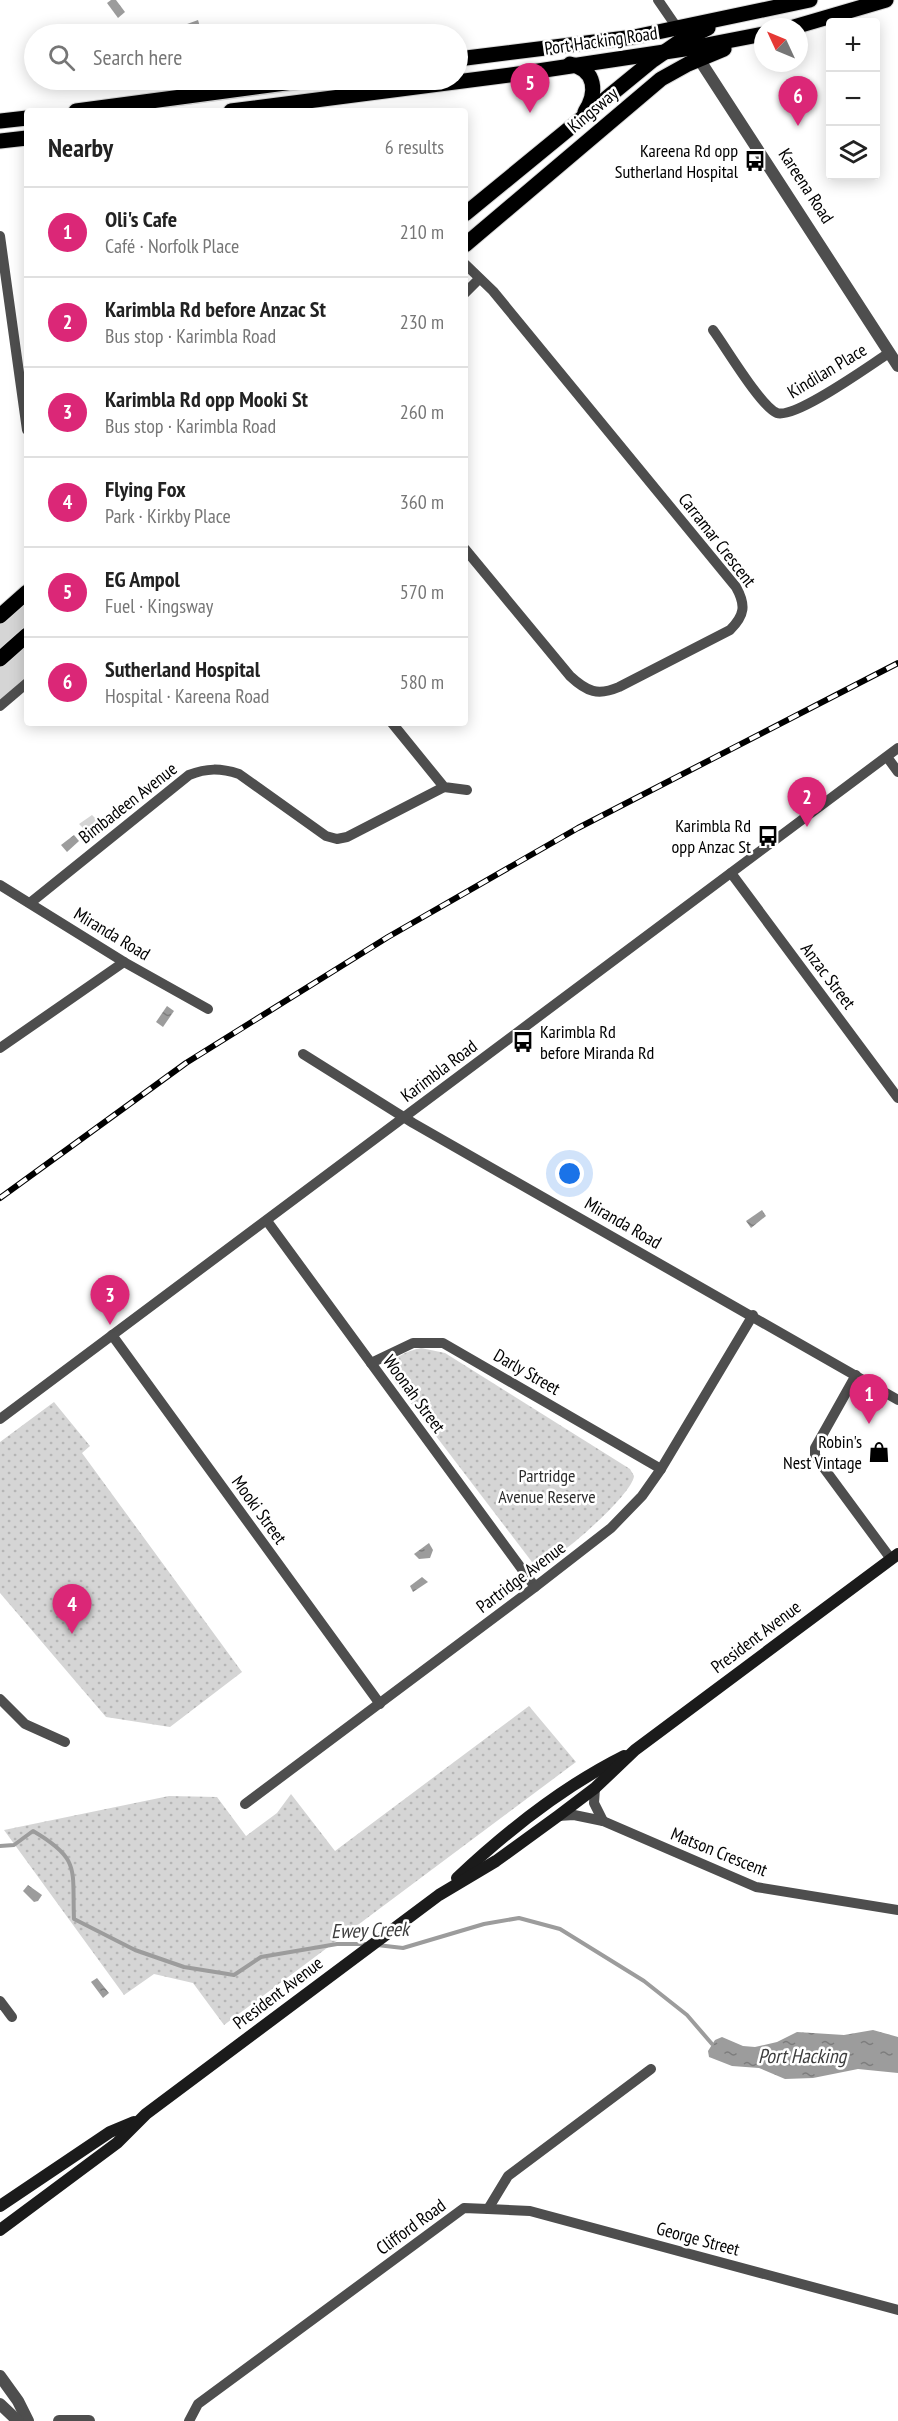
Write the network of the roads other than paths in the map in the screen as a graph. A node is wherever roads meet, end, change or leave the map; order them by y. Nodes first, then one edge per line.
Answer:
1 (658, 0) edge
2 (810, 0) edge
3 (886, 0) edge
4 (808, 23) edge
5 (754, 35) edge
6 (688, 44) junction
7 (665, 51) junction
8 (468, 58) edge
9 (570, 64) junction
10 (468, 80) edge
11 (233, 90) edge
12 (394, 90) edge
13 (98, 108) edge
14 (254, 108) edge
15 (24, 118) edge
16 (0, 121) edge
17 (575, 124) junction
18 (24, 138) edge
19 (0, 141) edge
20 (468, 212) edge
21 (0, 236) edge
22 (468, 242) edge
23 (468, 267) edge
24 (479, 279) junction
25 (468, 290) edge
26 (713, 330) dead end
27 (889, 353) junction
28 (898, 366) edge
29 (24, 408) edge
30 (468, 553) edge
31 (24, 595) edge
32 (0, 616) edge
33 (24, 638) edge
34 (0, 659) edge
35 (24, 686) edge
36 (0, 706) edge
37 (394, 726) edge
38 (898, 748) edge
39 (887, 756) junction
40 (898, 772) edge
41 (444, 787) junction
42 (467, 790) dead end
43 (731, 873) junction
44 (0, 885) edge
45 (30, 903) junction
46 (124, 962) junction
47 (208, 1009) dead end
48 (0, 1048) edge
49 (303, 1054) dead end
50 (898, 1098) edge
51 (405, 1118) junction
52 (267, 1221) junction
53 (753, 1315) junction
54 (112, 1335) junction
55 (371, 1363) junction
56 (856, 1376) junction
57 (898, 1400) edge
58 (0, 1419) edge
59 (661, 1469) junction
60 (895, 1557) edge
61 (536, 1587) junction
62 (0, 1700) edge
63 (380, 1704) junction
64 (65, 1742) dead end
65 (635, 1750) junction
66 (595, 1788) junction
67 (245, 1804) dead end
68 (558, 1816) junction
69 (603, 1821) junction
70 (439, 1896) junction
71 (898, 1911) edge
72 (0, 2001) edge
73 (12, 2017) dead end
74 (651, 2069) dead end
75 (138, 2120) junction
76 (0, 2206) edge
77 (488, 2209) junction
78 (0, 2230) edge
79 (898, 2310) edge
80 (0, 2376) edge
81 (0, 2404) edge
82 (18, 2421) edge
83 (28, 2421) edge
84 (59, 2421) edge
85 (89, 2421) edge
86 (189, 2421) edge

1 - 6 street, Kareena Road
2 - 6 main road, Kingsway
3 - 4 main road
5 - 6 main road, Kingsway
6 - 7 main road, Port Hacking Road
6 - 8 main road, Port Hacking Road
6 - 22 main road, Kingsway
6 - 27 street, Kareena Road
7 - 9 main road, Port Hacking Road
7 - 17 main road, Kingsway
9 - 10 main road, Port Hacking Road
9 - 17 main road
11 - 13 main road
12 - 14 main road, Port Hacking Road
15 - 16 main road
17 - 20 main road, Kingsway
18 - 19 main road
21 - 29 street
23 - 24 street, Carramar Crescent
24 - 25 street
24 - 30 street, Carramar Crescent
26 - 27 street, Kindilan Place
27 - 28 street, Kareena Road
31 - 32 main road
33 - 34 main road
35 - 36 street
37 - 41 street
38 - 39 street, Karimbla Road
39 - 40 street
39 - 43 street, Karimbla Road
41 - 42 street
41 - 45 street, Bimbadeen Avenue
43 - 50 street, Anzac Street
43 - 51 street, Karimbla Road
44 - 45 street, Miranda Road
45 - 46 street, Miranda Road
46 - 47 street, Miranda Road
46 - 48 street
49 - 51 street, Miranda Road
51 - 52 street, Karimbla Road
51 - 53 street, Miranda Road
52 - 54 street, Karimbla Road
52 - 55 street, Woonah Street
53 - 56 street, Miranda Road
53 - 59 street, Partridge Avenue
54 - 58 street, Karimbla Road
54 - 63 street, Mooki Street
55 - 59 street, Darly Street
55 - 61 street, Woonah Street
56 - 57 street, Miranda Road
56 - 60 street
59 - 61 street, Partridge Avenue
60 - 65 main road, President Avenue
61 - 63 street, Partridge Avenue
62 - 64 street
63 - 67 street, Partridge Avenue
65 - 66 main road, President Avenue
65 - 70 main road, President Avenue
66 - 68 main road, President Avenue
66 - 69 street
68 - 69 street, Matson Crescent
68 - 70 main road, President Avenue
69 - 71 street, Matson Crescent
70 - 75 main road, President Avenue
72 - 73 street
74 - 77 street
75 - 76 main road, President Avenue
75 - 78 main road, President Avenue
77 - 79 street, George Street
77 - 86 street, Clifford Road
80 - 83 street
81 - 82 street
84 - 85 street

